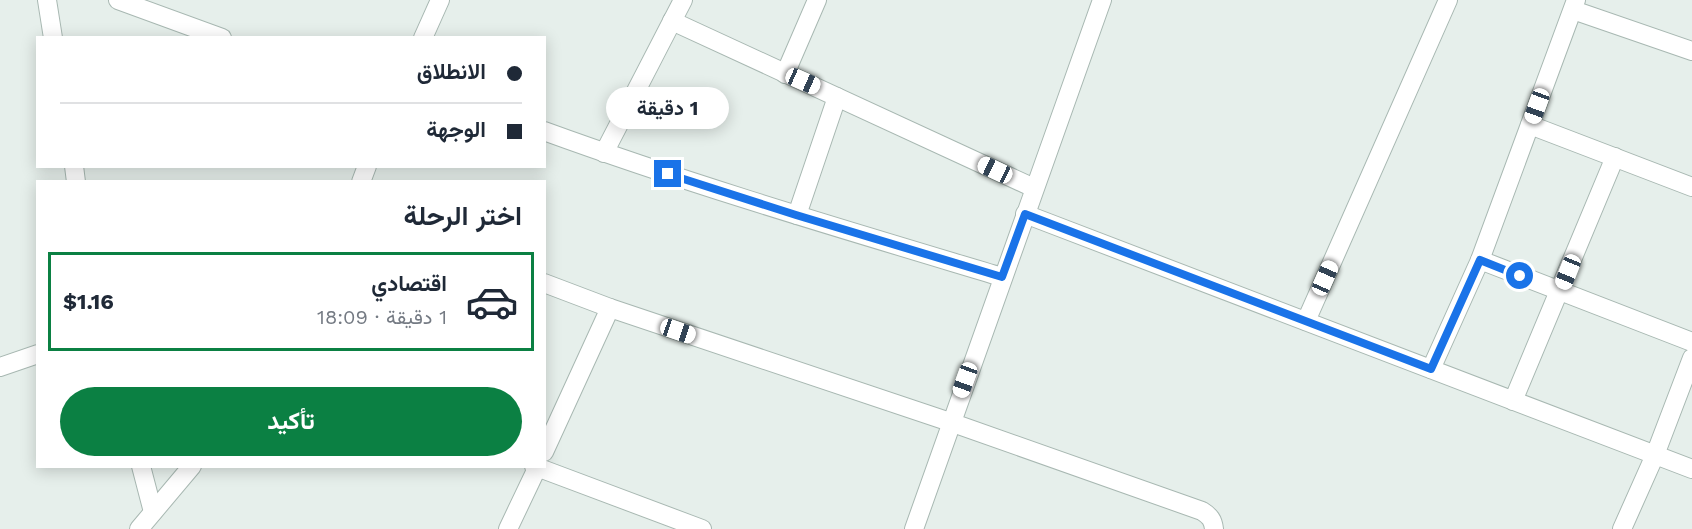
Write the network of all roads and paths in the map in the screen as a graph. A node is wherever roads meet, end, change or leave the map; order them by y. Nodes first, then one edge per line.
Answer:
1 (47, 0) edge
2 (118, 0) edge
3 (440, 0) edge
4 (683, 0) edge
5 (818, 0) edge
6 (1102, 0) edge
7 (1448, 0) edge
8 (1575, 5) edge
9 (672, 21) junction
10 (53, 36) edge
11 (217, 36) edge
12 (424, 36) edge
13 (1692, 51) edge
14 (785, 74) junction
15 (837, 97) junction
16 (1530, 126) junction
17 (546, 132) edge
18 (604, 153) junction
19 (1615, 157) junction
20 (1692, 187) edge
21 (1034, 188) junction
22 (1025, 214) junction
23 (796, 215) junction
24 (1480, 260) junction
25 (1002, 277) junction
26 (546, 285) edge
27 (1560, 291) junction
28 (610, 308) junction
29 (1306, 321) junction
30 (1692, 342) edge
31 (36, 355) edge
32 (1692, 358) edge
33 (0, 367) edge
34 (1431, 369) junction
35 (1514, 401) junction
36 (950, 422) junction
37 (546, 446) edge
38 (1655, 455) junction
39 (546, 466) edge
40 (142, 468) edge
41 (190, 468) edge
42 (536, 468) edge
43 (1692, 469) edge
44 (153, 512) junction
45 (139, 529) edge
46 (508, 529) edge
47 (702, 529) edge
48 (914, 529) edge
49 (1214, 529) edge
50 (1622, 529) edge

1 - 10 street
2 - 11 street
3 - 12 street
4 - 9 street
5 - 14 street
6 - 21 street
7 - 29 street
8 - 13 street
8 - 16 street
9 - 14 street
9 - 18 street
14 - 15 street
15 - 21 street
15 - 23 street
16 - 19 street
16 - 24 street
17 - 18 street
18 - 23 street
19 - 20 street
19 - 27 street
21 - 22 street
22 - 25 street
22 - 29 street
23 - 25 street
24 - 27 street
24 - 34 street
25 - 36 street
26 - 28 street
27 - 30 street
27 - 35 street
28 - 36 street
28 - 37 street
29 - 34 street
31 - 33 street
32 - 38 street
34 - 35 street
35 - 38 street
36 - 48 street
36 - 49 street
38 - 43 street
38 - 50 street
39 - 47 street
40 - 44 street
41 - 44 street
42 - 46 street
44 - 45 street

